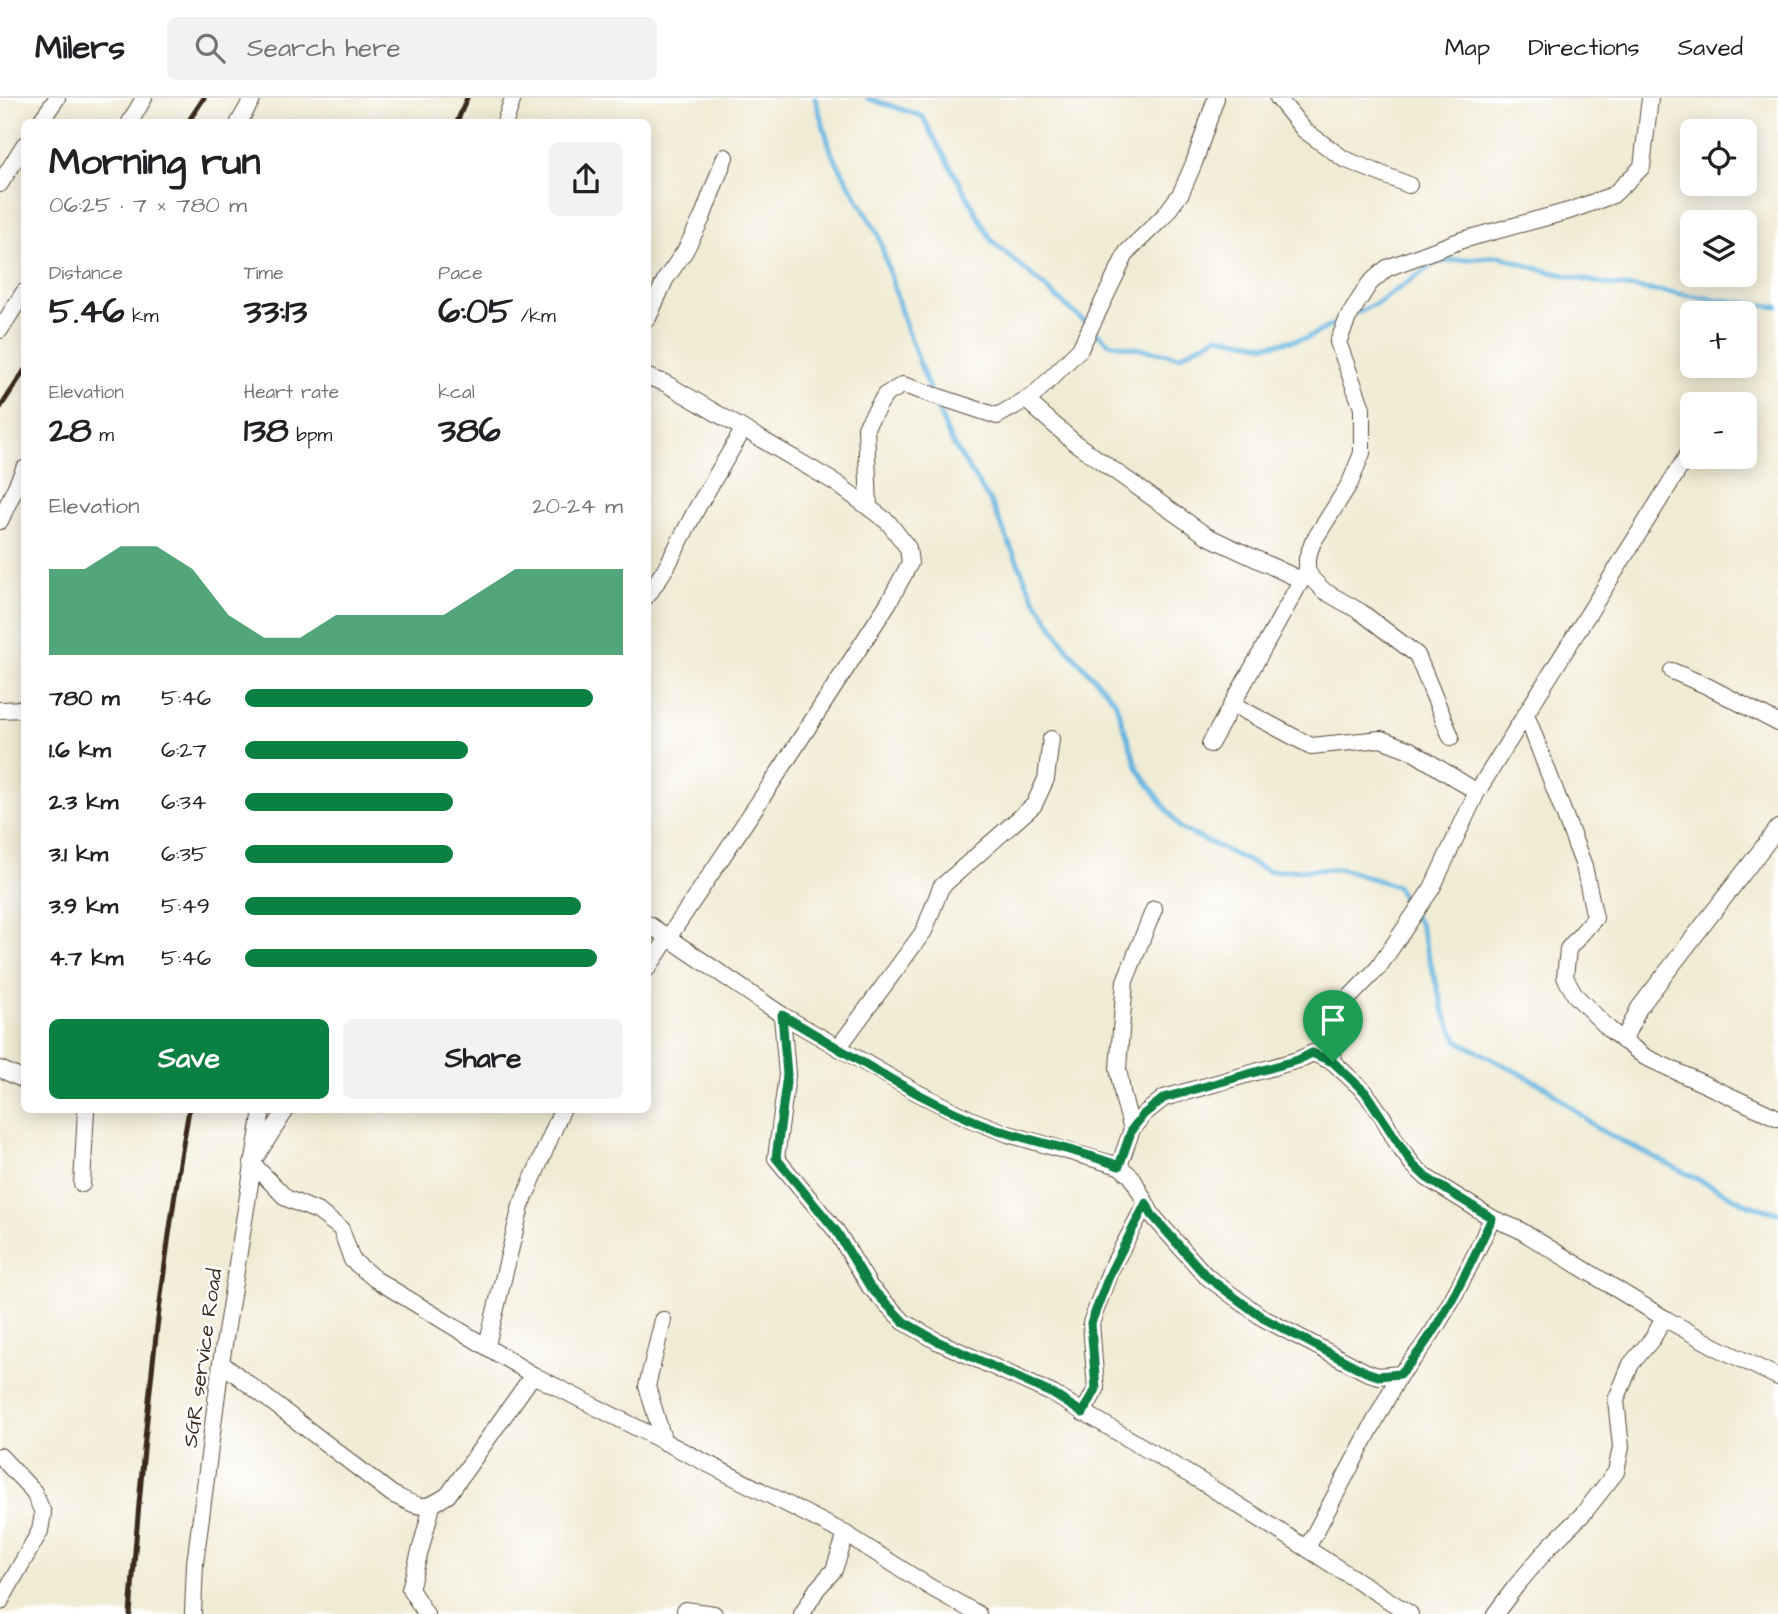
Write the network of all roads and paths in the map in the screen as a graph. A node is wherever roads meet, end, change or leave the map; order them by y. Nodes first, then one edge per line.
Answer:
1 (57, 98) edge
2 (144, 98) edge
3 (253, 98) edge
4 (513, 98) edge
5 (1216, 98) edge
6 (1279, 98) edge
7 (1650, 98) edge
8 (42, 119) edge
9 (132, 119) edge
10 (241, 119) edge
11 (506, 119) edge
12 (21, 150) edge
13 (725, 157) dead end
14 (0, 184) edge
15 (1409, 185) dead end
16 (21, 297) edge
17 (651, 311) edge
18 (0, 330) edge
19 (651, 378) edge
20 (1026, 400) junction
21 (744, 430) junction
22 (1680, 467) edge
23 (21, 475) edge
24 (869, 508) junction
25 (0, 521) edge
26 (1304, 575) junction
27 (651, 590) edge
28 (1672, 671) dead end
29 (1232, 704) junction
30 (21, 709) edge
31 (0, 710) edge
32 (1527, 714) junction
33 (1778, 723) edge
34 (1451, 737) dead end
35 (1051, 739) dead end
36 (1210, 744) dead end
37 (1477, 792) junction
38 (1778, 828) edge
39 (1154, 909) dead end
40 (651, 926) edge
41 (668, 937) junction
42 (651, 963) edge
43 (782, 1015) junction
44 (1623, 1041) junction
45 (838, 1048) junction
46 (1333, 1062) junction
47 (0, 1069) edge
48 (21, 1079) edge
49 (81, 1113) edge
50 (261, 1113) edge
51 (284, 1113) edge
52 (561, 1113) edge
53 (1778, 1118) edge
54 (1132, 1129) junction
55 (252, 1163) junction
56 (1119, 1166) junction
57 (82, 1184) dead end
58 (1146, 1203) junction
59 (1492, 1218) junction
60 (1664, 1318) junction
61 (663, 1320) dead end
62 (487, 1345) junction
63 (221, 1363) junction
64 (1400, 1374) junction
65 (533, 1375) junction
66 (1778, 1377) edge
67 (1083, 1413) junction
68 (664, 1442) junction
69 (0, 1456) edge
70 (432, 1506) junction
71 (846, 1534) junction
72 (1307, 1548) junction
73 (0, 1602) edge
74 (685, 1610) dead end
75 (192, 1614) edge
76 (426, 1614) edge
77 (714, 1614) edge
78 (801, 1614) edge
79 (978, 1614) edge
80 (1410, 1614) edge
81 (1495, 1614) edge

1 - 8 street
2 - 9 street
3 - 10 street
4 - 11 street
5 - 20 street
6 - 15 street
7 - 26 street
12 - 14 street
13 - 17 street
16 - 18 street
19 - 21 street
20 - 24 street
20 - 26 street
21 - 24 street
21 - 27 street
22 - 32 street
23 - 25 street
24 - 41 street
26 - 29 street
26 - 34 street
28 - 33 street
29 - 36 street
29 - 37 street
30 - 31 street
32 - 37 street
32 - 44 street
35 - 45 street
37 - 46 street
38 - 44 street
39 - 54 street
40 - 41 street
41 - 42 street
41 - 43 street
43 - 45 street
43 - 67 street
44 - 53 street
45 - 56 street
46 - 54 street
46 - 59 street
47 - 48 street
49 - 57 street
50 - 55 street, SGR service Road
51 - 55 street
52 - 62 street
54 - 56 street
55 - 62 street
55 - 63 street, SGR service Road
56 - 58 street
58 - 64 street
58 - 67 street
59 - 60 street
59 - 64 street
60 - 66 street
60 - 81 street
61 - 68 street
62 - 65 street
63 - 70 street
63 - 75 street, SGR service Road
64 - 72 street
65 - 68 street
65 - 70 street
67 - 72 street
68 - 71 street
69 - 73 street
70 - 76 street
71 - 78 street
71 - 79 street
72 - 80 street
74 - 77 street

